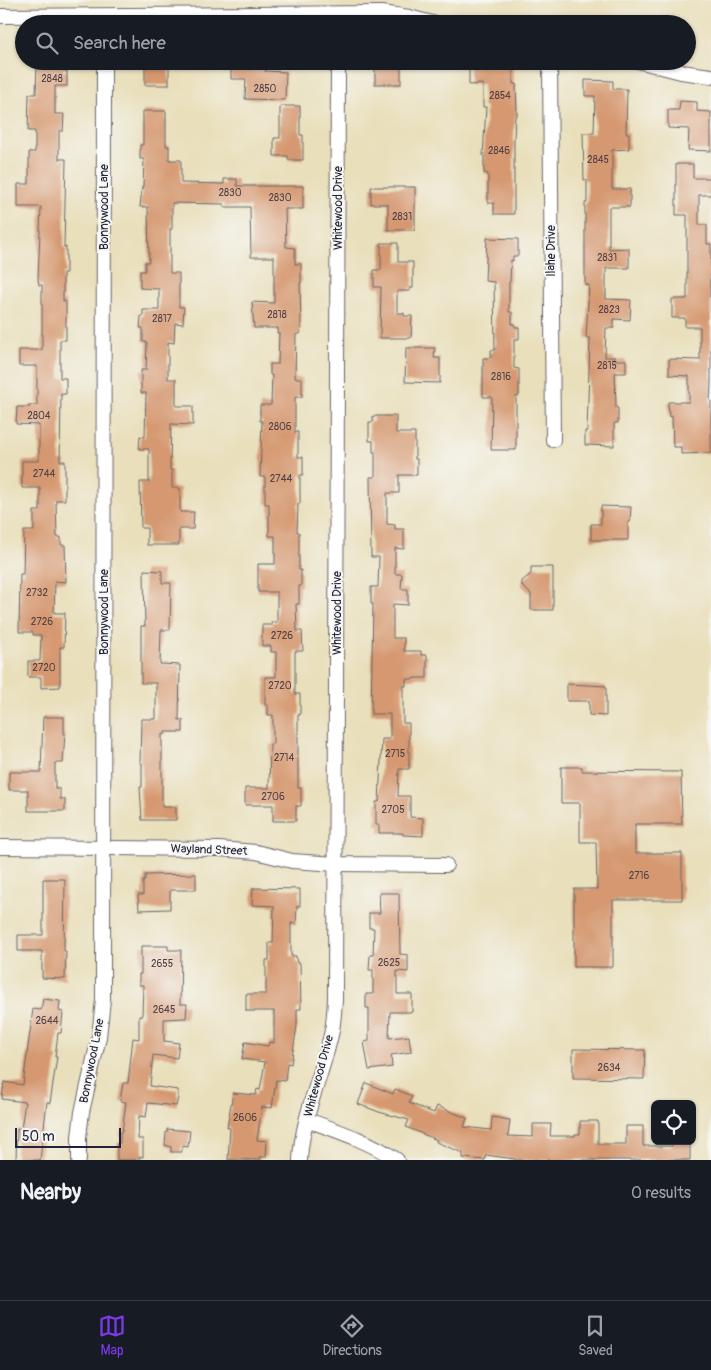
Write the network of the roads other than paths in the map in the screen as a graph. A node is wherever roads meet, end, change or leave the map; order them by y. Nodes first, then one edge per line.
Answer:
1 (360, 15) edge
2 (398, 15) edge
3 (0, 16) edge
4 (15, 16) edge
5 (104, 70) edge
6 (338, 70) edge
7 (550, 70) edge
8 (673, 70) edge
9 (711, 76) edge
10 (553, 440) dead end
11 (0, 847) edge
12 (104, 848) junction
13 (336, 864) junction
14 (446, 865) dead end
15 (307, 1120) junction
16 (79, 1160) edge
17 (300, 1160) edge
18 (397, 1160) edge

1 - 2 street
3 - 4 street
5 - 12 street, Bonnywood Lane
6 - 13 street, Whitewood Drive
7 - 10 street, Ilahe Drive
8 - 9 street
11 - 12 street, Wayland Street
12 - 13 street, Wayland Street
12 - 16 street, Bonnywood Lane
13 - 14 street, Wayland Street
13 - 15 street, Whitewood Drive
15 - 17 street, Whitewood Drive
15 - 18 street

